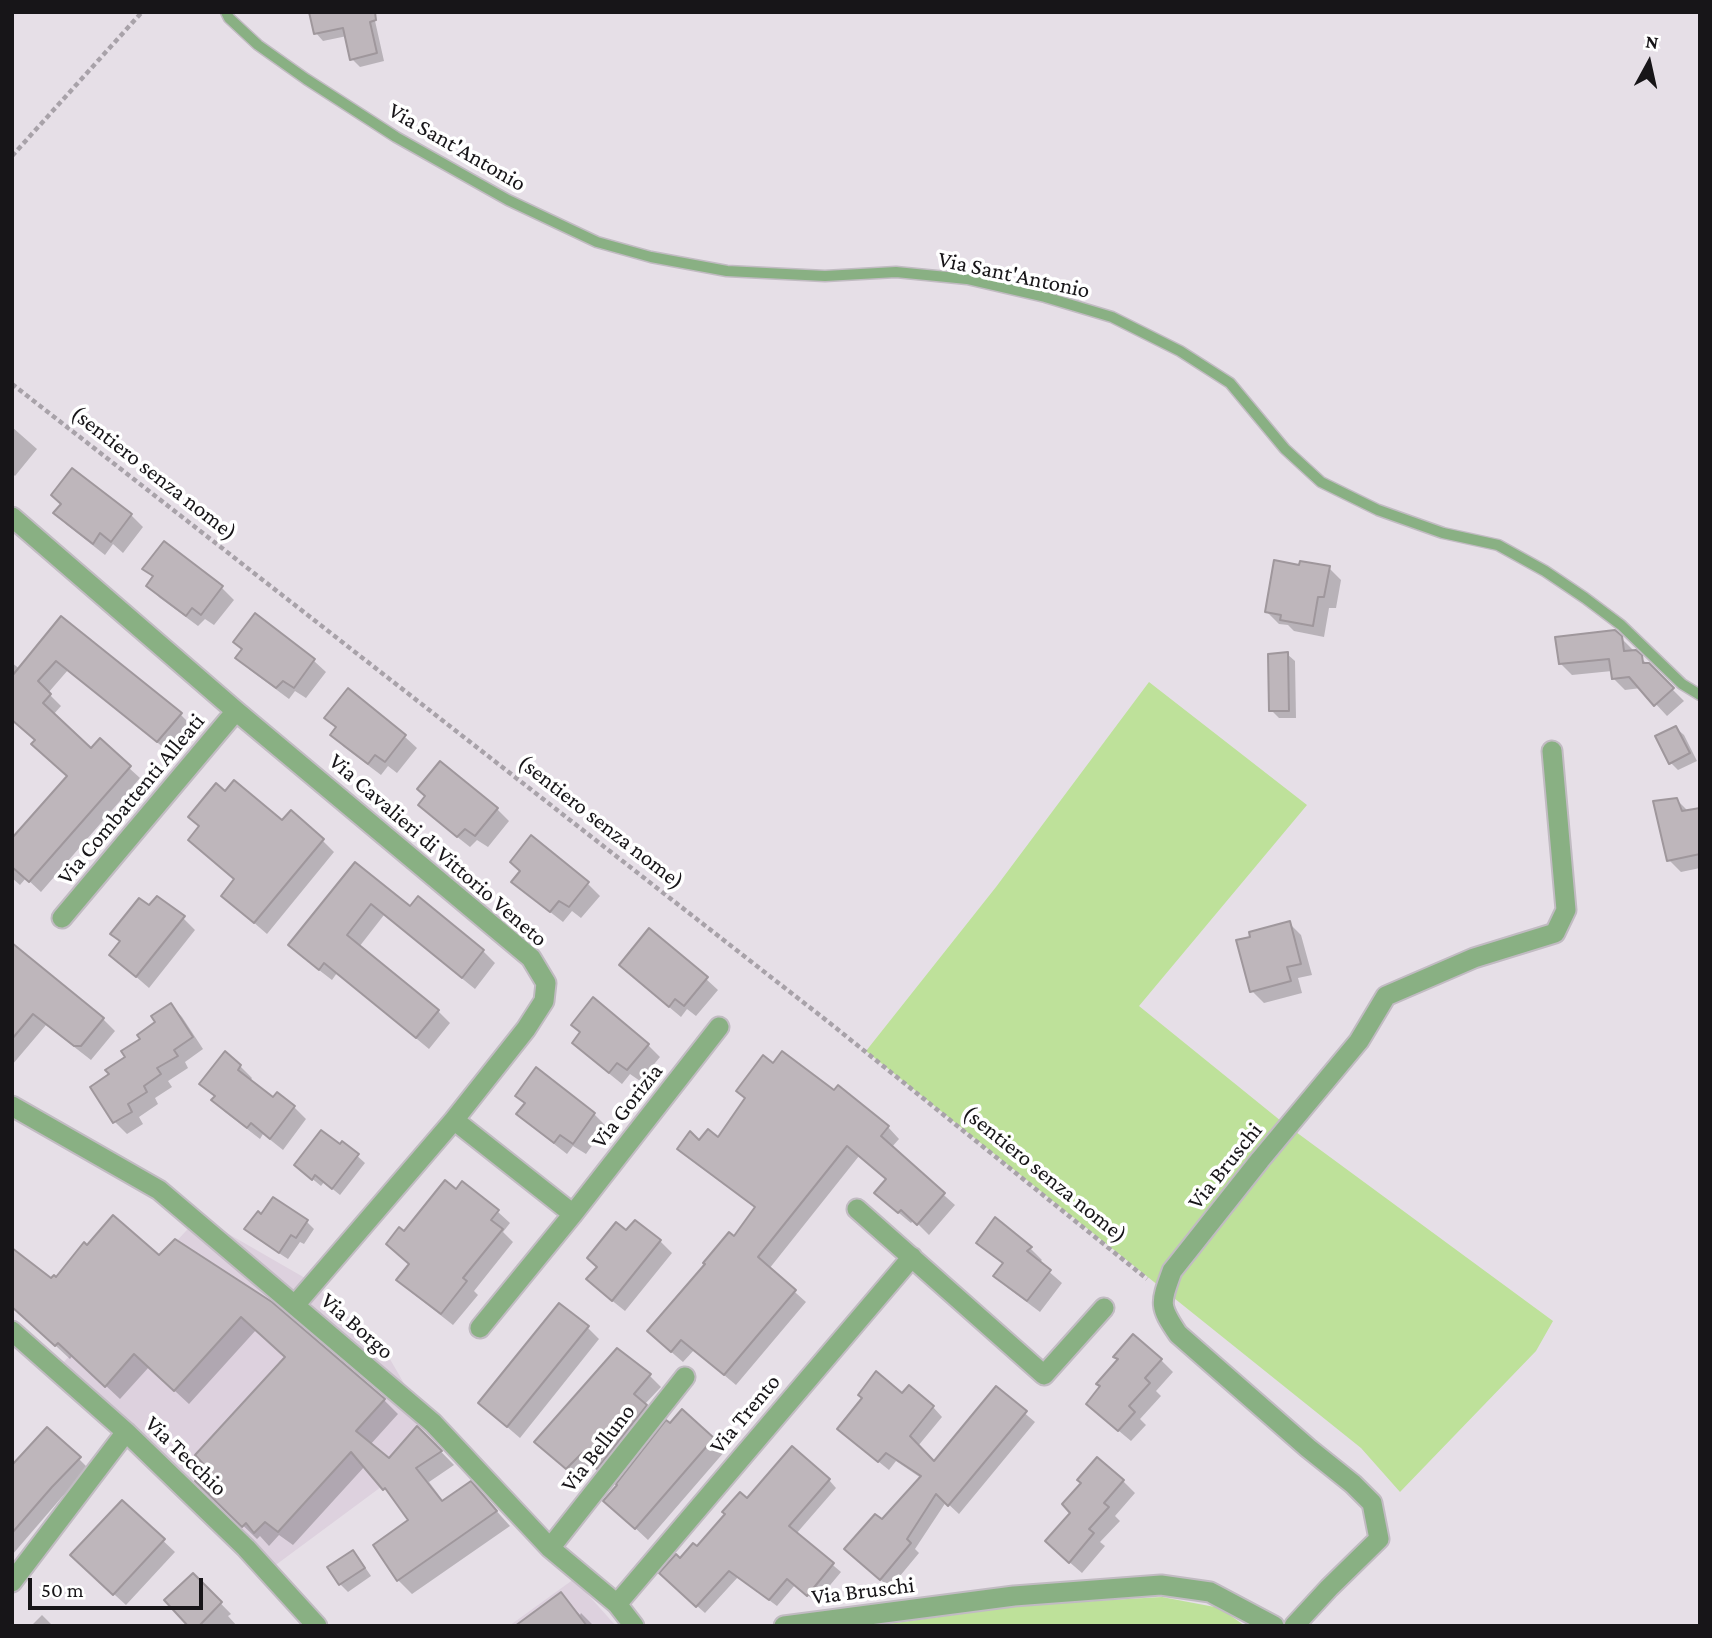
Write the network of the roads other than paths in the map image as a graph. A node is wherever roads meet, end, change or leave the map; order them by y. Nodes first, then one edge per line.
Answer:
1 (226, 12) edge
2 (12, 517) edge
3 (1700, 695) edge
4 (236, 711) junction
5 (1552, 751) dead end
6 (62, 918) dead end
7 (719, 1027) dead end
8 (12, 1106) edge
9 (454, 1120) junction
10 (857, 1209) dead end
11 (573, 1214) junction
12 (912, 1257) junction
13 (295, 1305) junction
14 (1104, 1307) dead end
15 (480, 1328) dead end
16 (12, 1331) edge
17 (685, 1377) dead end
18 (126, 1432) junction
19 (550, 1548) junction
20 (12, 1581) edge
21 (617, 1604) junction
22 (317, 1626) edge
23 (634, 1626) edge
24 (784, 1626) edge
25 (1274, 1626) edge
26 (1294, 1626) edge

1 - 3 lane, Via Sant'Antonio
2 - 4 street, Via Cavalieri di Vittorio Veneto
4 - 6 street, Via Combattenti Alleati
4 - 9 street, Via Cavalieri di Vittorio Veneto
5 - 26 street, Via Bruschi
7 - 11 street, Via Gorizia
8 - 13 street, Via Borgo
9 - 11 street
9 - 13 street, Via Cavalieri di Vittorio Veneto
10 - 12 street
11 - 15 street, Via Gorizia
12 - 14 street
12 - 21 street, Via Trento
13 - 19 street, Via Borgo
16 - 18 street, Via Tecchio
17 - 19 street, Via Belluno
18 - 20 street
18 - 22 street, Via Tecchio
19 - 21 street, Via Borgo
21 - 23 street, Via Borgo
24 - 25 street, Via Bruschi

